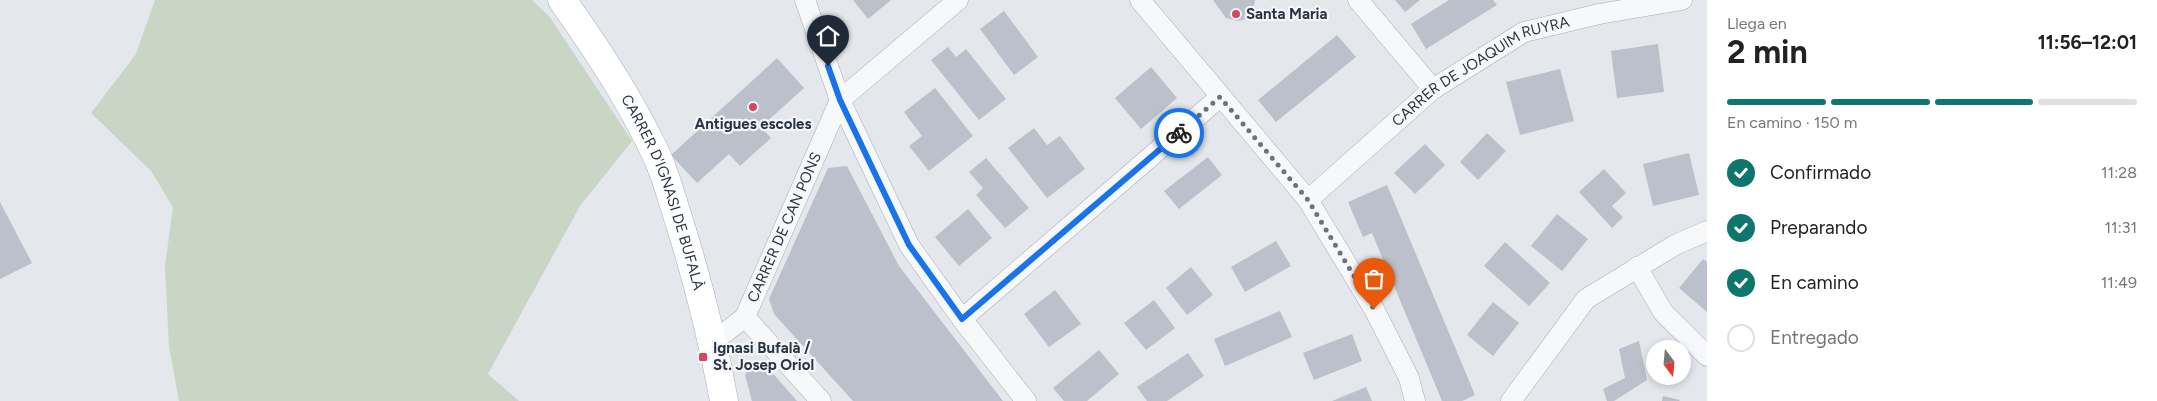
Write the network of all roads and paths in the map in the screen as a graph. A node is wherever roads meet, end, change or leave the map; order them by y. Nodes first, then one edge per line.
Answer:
1 (562, 0) edge
2 (805, 0) edge
3 (958, 0) edge
4 (1140, 0) edge
5 (1358, 0) edge
6 (1682, 0) edge
7 (1433, 89) junction
8 (1220, 97) junction
9 (840, 100) junction
10 (1308, 200) junction
11 (1707, 231) edge
12 (1637, 266) junction
13 (745, 317) junction
14 (962, 319) junction
15 (712, 342) junction
16 (1707, 356) edge
17 (724, 401) edge
18 (821, 401) edge
19 (1026, 401) edge
20 (1416, 401) edge
21 (1511, 401) edge

1 - 15 street, CARRER D'IGNASI DE BUFALÀ
2 - 9 street
3 - 9 street
4 - 8 street
5 - 7 street
6 - 7 street, CARRER DE JOAQUIM RUYRA
7 - 10 street, CARRER DE JOAQUIM RUYRA
8 - 10 street
8 - 14 street
9 - 13 street, CARRER DE CAN PONS
9 - 14 street
10 - 20 street
11 - 12 street
12 - 16 street
12 - 21 street
13 - 15 street, CARRER DE CAN PONS
13 - 18 street
14 - 19 street
15 - 17 street, CARRER D'IGNASI DE BUFALÀ

